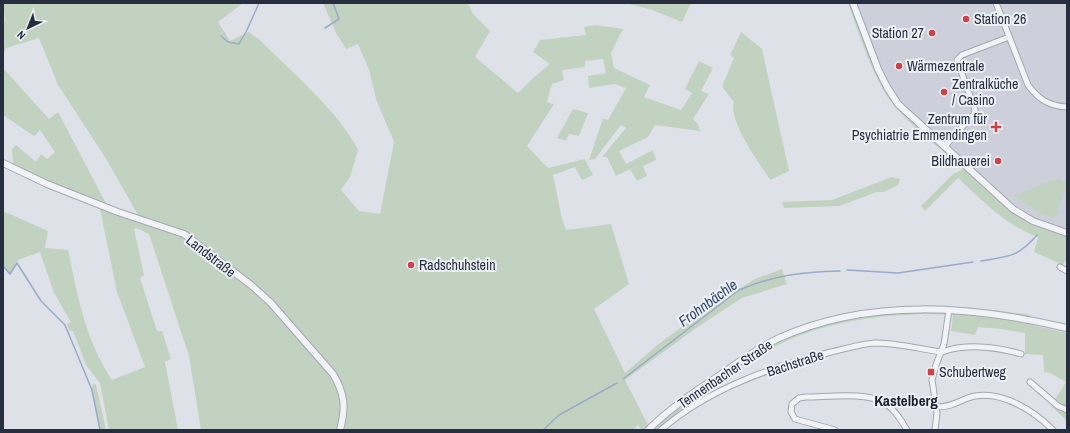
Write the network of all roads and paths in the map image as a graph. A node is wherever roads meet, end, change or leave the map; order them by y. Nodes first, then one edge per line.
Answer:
1 (852, 3) edge
2 (996, 3) edge
3 (1009, 37) junction
4 (1067, 107) edge
5 (945, 146) junction
6 (3, 163) edge
7 (1067, 233) edge
8 (1060, 268) dead end
9 (1067, 270) edge
10 (949, 310) junction
11 (1067, 328) edge
12 (942, 352) junction
13 (1021, 354) dead end
14 (1030, 382) dead end
15 (937, 408) junction
16 (1067, 410) edge
17 (340, 430) edge
18 (648, 430) edge
19 (661, 430) edge
20 (835, 430) edge
21 (907, 430) edge
22 (935, 430) edge
23 (1053, 430) edge

1 - 5 street
2 - 3 street
3 - 4 street
3 - 5 street
5 - 7 street
6 - 17 street, Landstraße
8 - 9 street
10 - 11 street, Tennenbacher Straße
10 - 12 street
10 - 18 street, Tennenbacher Straße
12 - 13 street
12 - 15 street
12 - 19 street, Bachstraße
14 - 16 street
15 - 22 street
15 - 23 street
20 - 21 street

